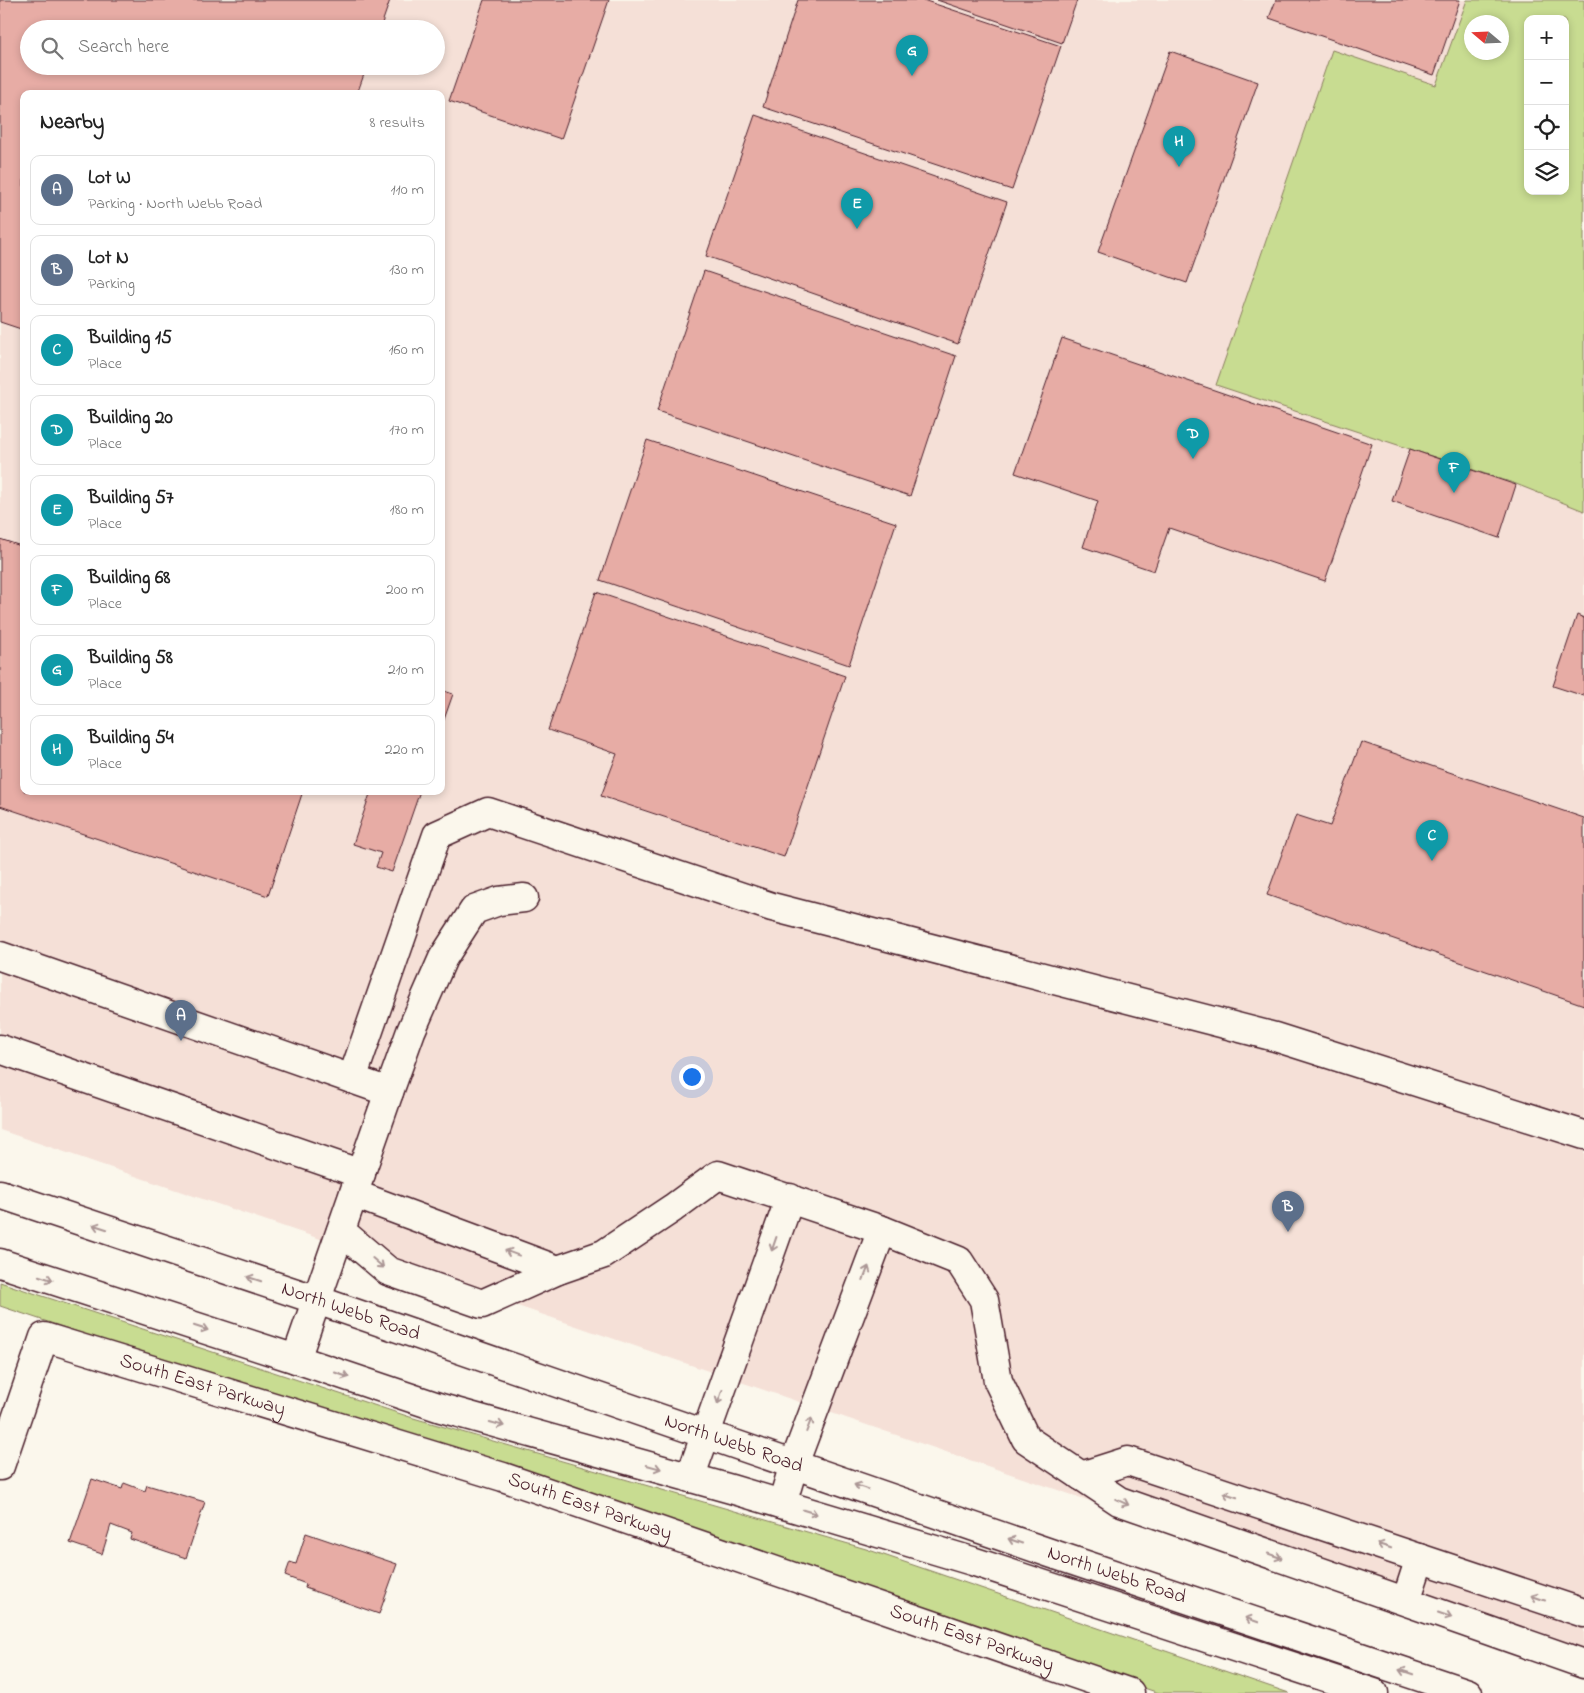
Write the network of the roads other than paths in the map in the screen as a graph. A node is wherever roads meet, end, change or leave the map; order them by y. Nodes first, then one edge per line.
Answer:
1 (524, 898) dead end
2 (0, 956) edge
3 (0, 1049) edge
4 (352, 1079) junction
5 (389, 1092) junction
6 (1584, 1135) edge
7 (357, 1184) junction
8 (0, 1194) edge
9 (790, 1198) junction
10 (882, 1230) junction
11 (341, 1231) junction
12 (0, 1263) edge
13 (558, 1270) junction
14 (317, 1300) junction
15 (296, 1359) junction
16 (707, 1434) junction
17 (794, 1464) junction
18 (0, 1466) edge
19 (1081, 1476) junction
20 (690, 1478) junction
21 (782, 1504) junction
22 (1420, 1558) junction
23 (1406, 1602) junction
24 (1584, 1613) edge
25 (1584, 1664) edge
26 (1130, 1693) edge
27 (1374, 1693) edge
28 (1468, 1693) edge

1 - 5 main road
2 - 4 main road
3 - 7 main road
4 - 5 main road
4 - 6 main road
5 - 7 main road
7 - 11 main road
13 -> 7 main road
14 -> 8 main road, North Webb Road
9 - 10 main road
9 - 13 main road
9 -> 16 main road
17 -> 10 main road
10 - 19 main road
11 -> 13 main road
11 - 14 main road
12 -> 15 main road, North Webb Road
14 - 15 main road
14 - 16 main road, North Webb Road
15 -> 20 main road, North Webb Road
16 - 17 main road, North Webb Road
16 - 20 main road
17 - 21 main road
28 -> 17 main road, North Webb Road
18 - 26 main road, South East Parkway
22 -> 19 main road
19 -> 23 main road
20 - 21 main road, North Webb Road
21 -> 27 main road, North Webb Road
22 - 23 main road
24 -> 22 main road
23 -> 25 main road

